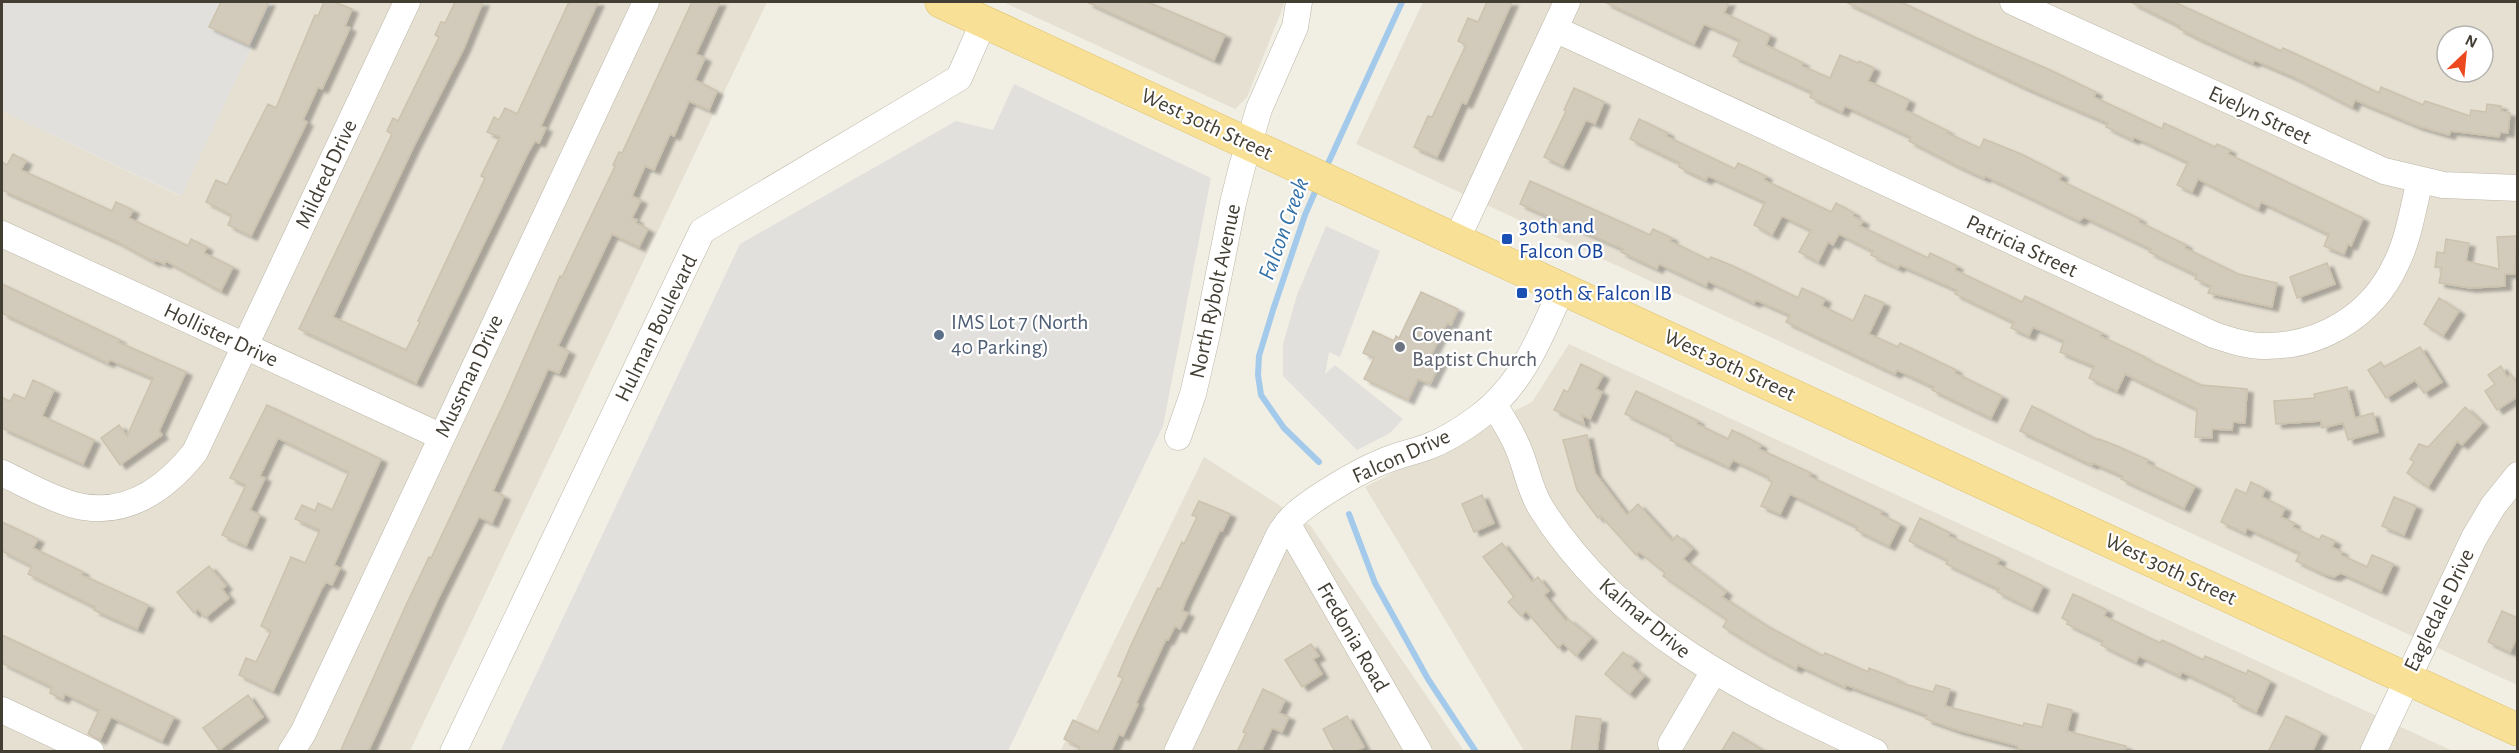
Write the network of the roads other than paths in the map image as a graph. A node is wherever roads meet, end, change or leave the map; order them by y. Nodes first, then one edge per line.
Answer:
1 (407, 2) edge
2 (646, 2) edge
3 (942, 2) edge
4 (1299, 2) edge
5 (1567, 2) edge
6 (2013, 2) edge
7 (984, 21) junction
8 (1555, 29) junction
9 (1250, 144) junction
10 (2420, 180) junction
11 (2517, 188) edge
12 (2, 234) edge
13 (1457, 239) junction
14 (1562, 288) junction
15 (246, 347) junction
16 (1494, 405) junction
17 (440, 436) junction
18 (1178, 437) dead end
19 (2, 473) edge
20 (2517, 475) edge
21 (1287, 523) junction
22 (1714, 671) junction
23 (2406, 678) junction
24 (2, 710) edge
25 (2517, 730) edge
26 (1671, 744) dead end
27 (91, 752) edge
28 (291, 752) edge
29 (453, 752) edge
30 (1177, 752) edge
31 (1419, 752) edge
32 (1875, 752) edge
33 (2373, 752) edge

1 - 15 street, Mildred Drive
2 - 17 street, Mussman Drive
3 - 7 main road, West 30th Street
4 - 9 street
5 - 8 street
6 - 10 street, Evelyn Street
7 - 9 main road, West 30th Street
7 - 29 street, Hulman Boulevard
8 - 10 street, Patricia Street
8 - 13 street
9 - 13 main road, West 30th Street
9 - 18 street, North Rybolt Avenue
10 - 11 street, Evelyn Street
12 - 15 street, Hollister Drive
13 - 14 main road, West 30th Street
14 - 16 street, Falcon Drive
14 - 23 main road, West 30th Street
15 - 17 street, Hollister Drive
15 - 19 street, Mildred Drive
16 - 21 street, Falcon Drive
16 - 22 street, Kalmar Drive
17 - 28 street, Mussman Drive
20 - 23 street, Eagledale Drive
21 - 30 street, Falcon Drive
21 - 31 street, Fredonia Road
22 - 26 street
22 - 32 street, Kalmar Drive
23 - 25 main road, West 30th Street
23 - 33 street, Eagledale Drive
24 - 27 street

